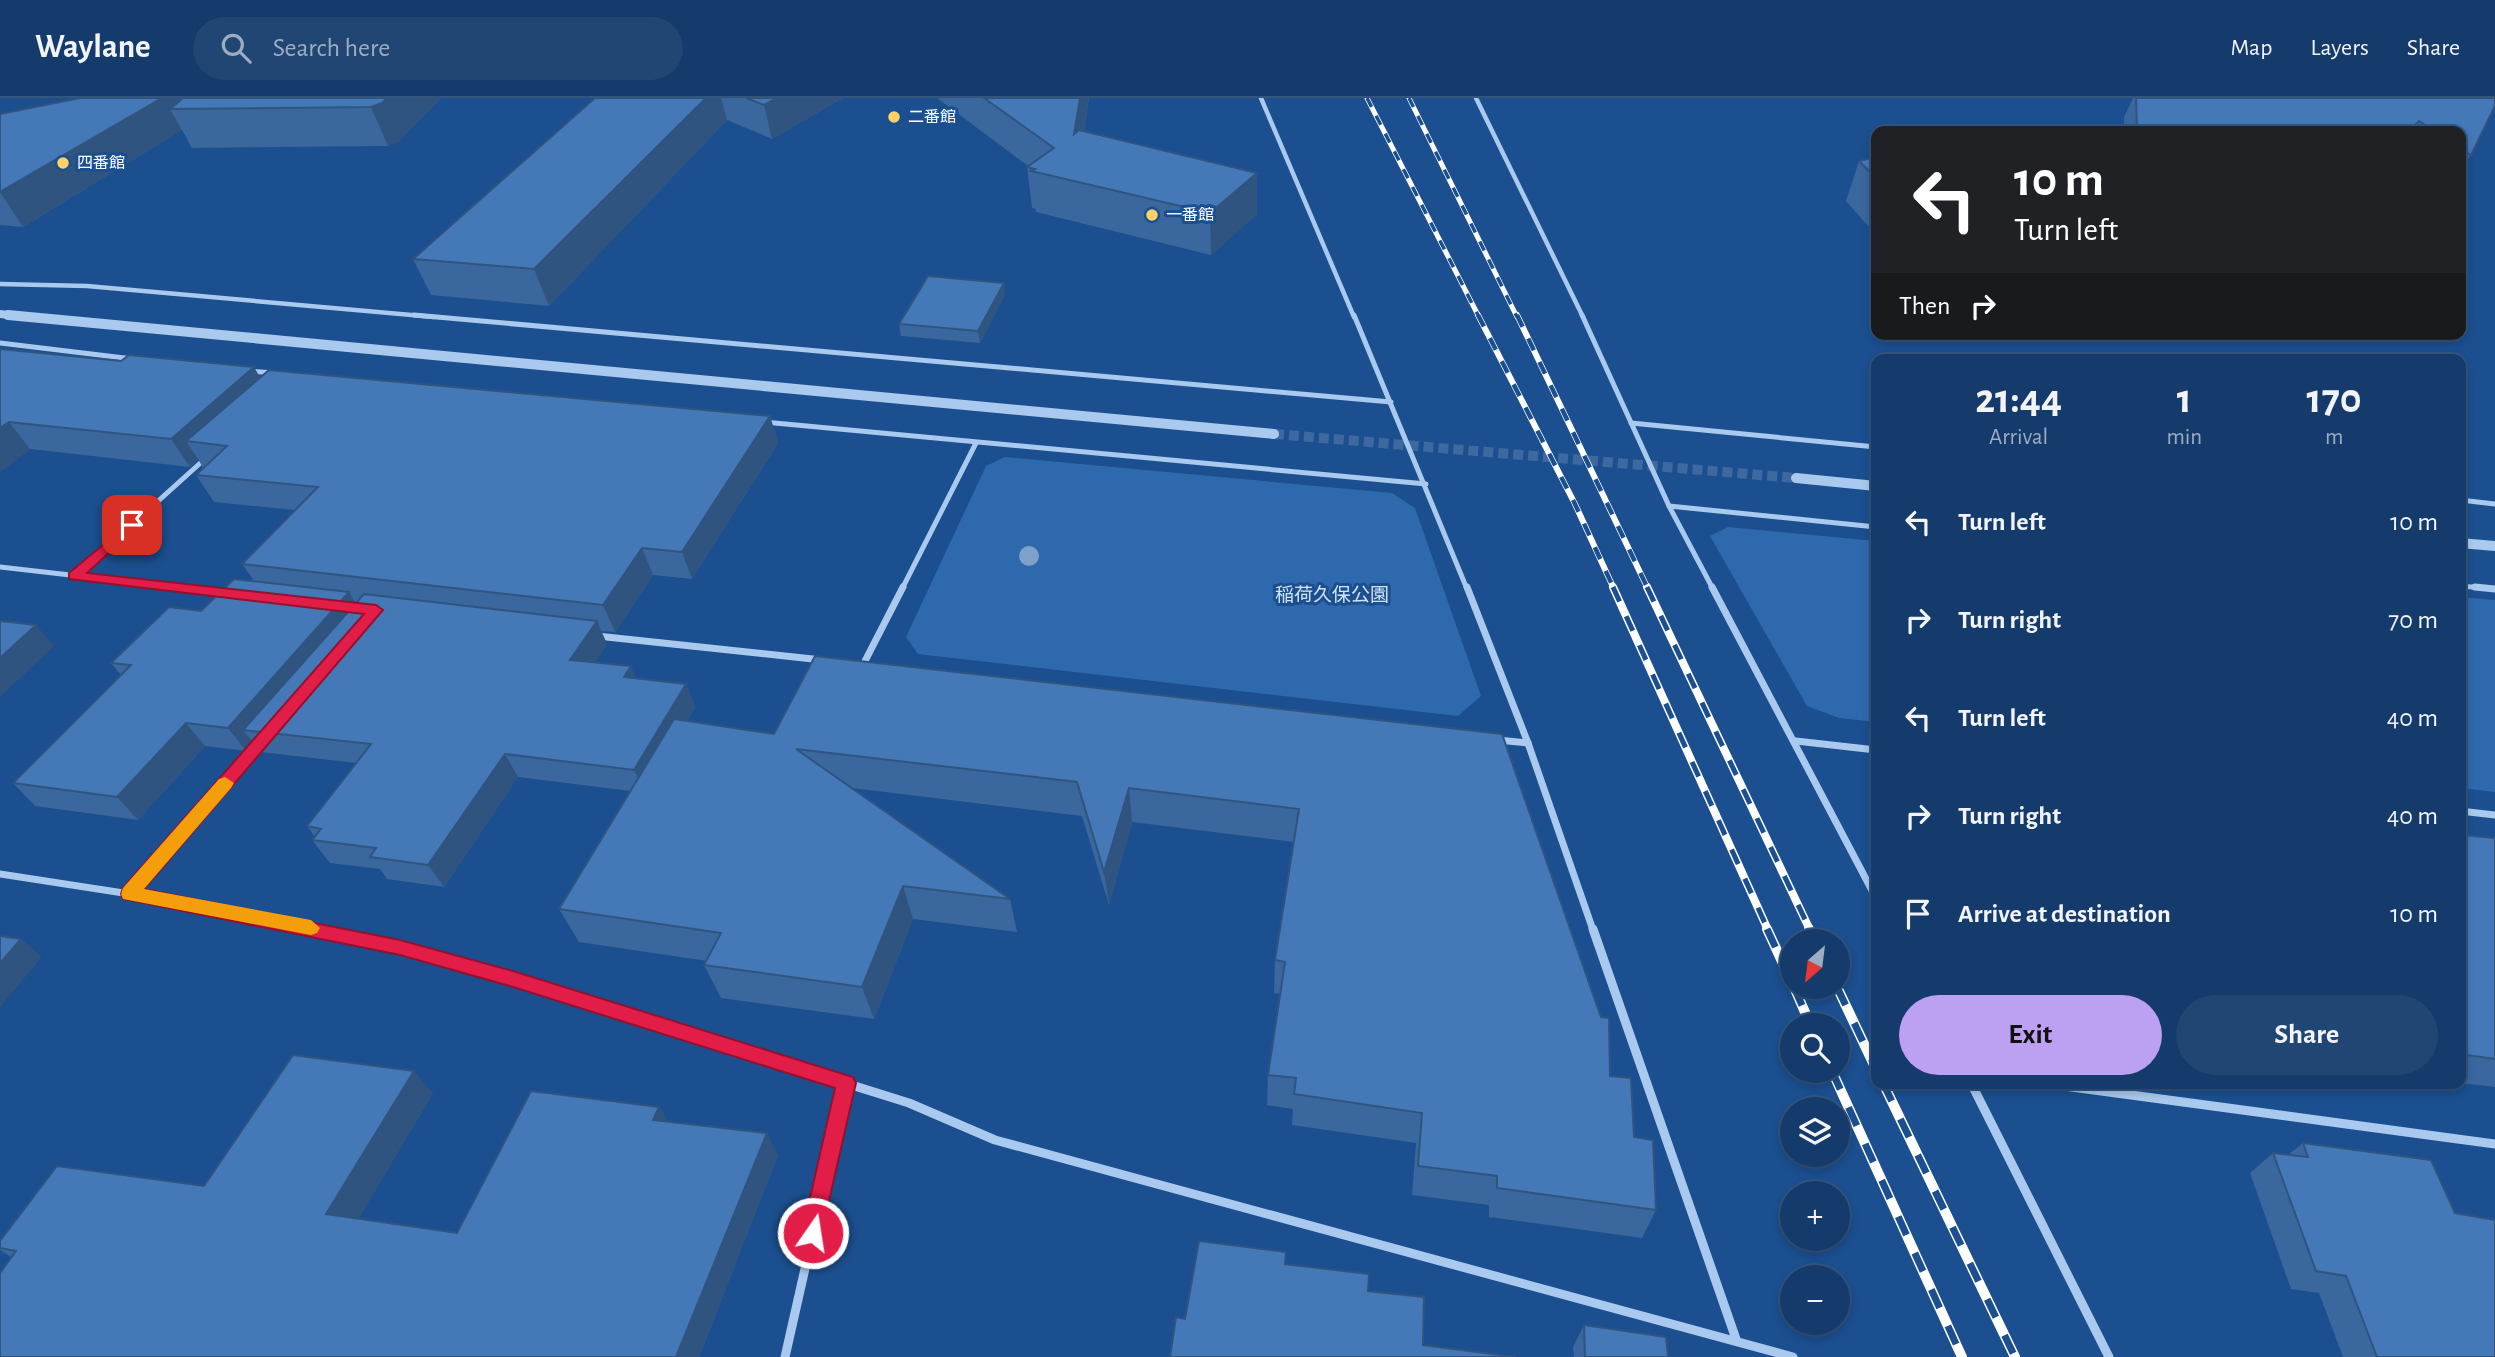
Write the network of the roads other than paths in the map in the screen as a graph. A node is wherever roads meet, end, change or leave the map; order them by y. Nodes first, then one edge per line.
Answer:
1 (1261, 98) edge
2 (1476, 98) edge
3 (0, 284) edge
4 (0, 314) edge
5 (0, 343) edge
6 (146, 360) edge
7 (236, 369) edge
8 (286, 374) edge
9 (1391, 402) junction
10 (755, 421) edge
11 (1632, 423) junction
12 (1274, 433) tunnel mouth
13 (976, 443) junction
14 (1871, 447) edge
15 (214, 451) edge
16 (1796, 478) tunnel mouth
17 (1426, 484) junction
18 (1871, 486) edge
19 (2466, 501) edge
20 (2495, 504) edge
21 (1669, 506) junction
22 (1871, 526) edge
23 (2466, 544) edge
24 (2495, 546) edge
25 (0, 568) edge
26 (75, 576) junction
27 (2466, 587) edge
28 (2495, 589) edge
29 (239, 595) edge
30 (584, 635) edge
31 (825, 660) edge
32 (851, 662) edge
33 (864, 663) junction
34 (877, 665) edge
35 (266, 736) edge
36 (1490, 739) edge
37 (1796, 741) junction
38 (1528, 743) junction
39 (1871, 749) edge
40 (2466, 812) edge
41 (2495, 815) edge
42 (0, 874) edge
43 (1871, 888) edge
44 (130, 894) junction
45 (846, 1083) junction
46 (1974, 1089) edge
47 (2087, 1089) edge
48 (2495, 1144) edge
49 (1736, 1339) junction
50 (785, 1357) edge
51 (1793, 1357) edge
52 (2109, 1357) edge

1 - 9 street
2 - 11 street
3 - 9 street
4 - 12 street
5 - 6 street
7 - 8 street
9 - 17 street
10 - 13 street
11 - 14 street
11 - 21 street
13 - 17 street
13 - 33 street
15 - 26 street
16 - 18 street
17 - 38 street
19 - 20 street
21 - 22 street
21 - 37 street
23 - 24 street
25 - 26 street
26 - 29 street
27 - 28 street
30 - 31 street
32 - 33 street
33 - 34 street
35 - 44 street
36 - 38 street
37 - 39 street
37 - 43 street
38 - 49 street
40 - 41 street
42 - 44 street
44 - 45 street
45 - 49 street
45 - 50 street
46 - 52 street
47 - 48 street
49 - 51 street

